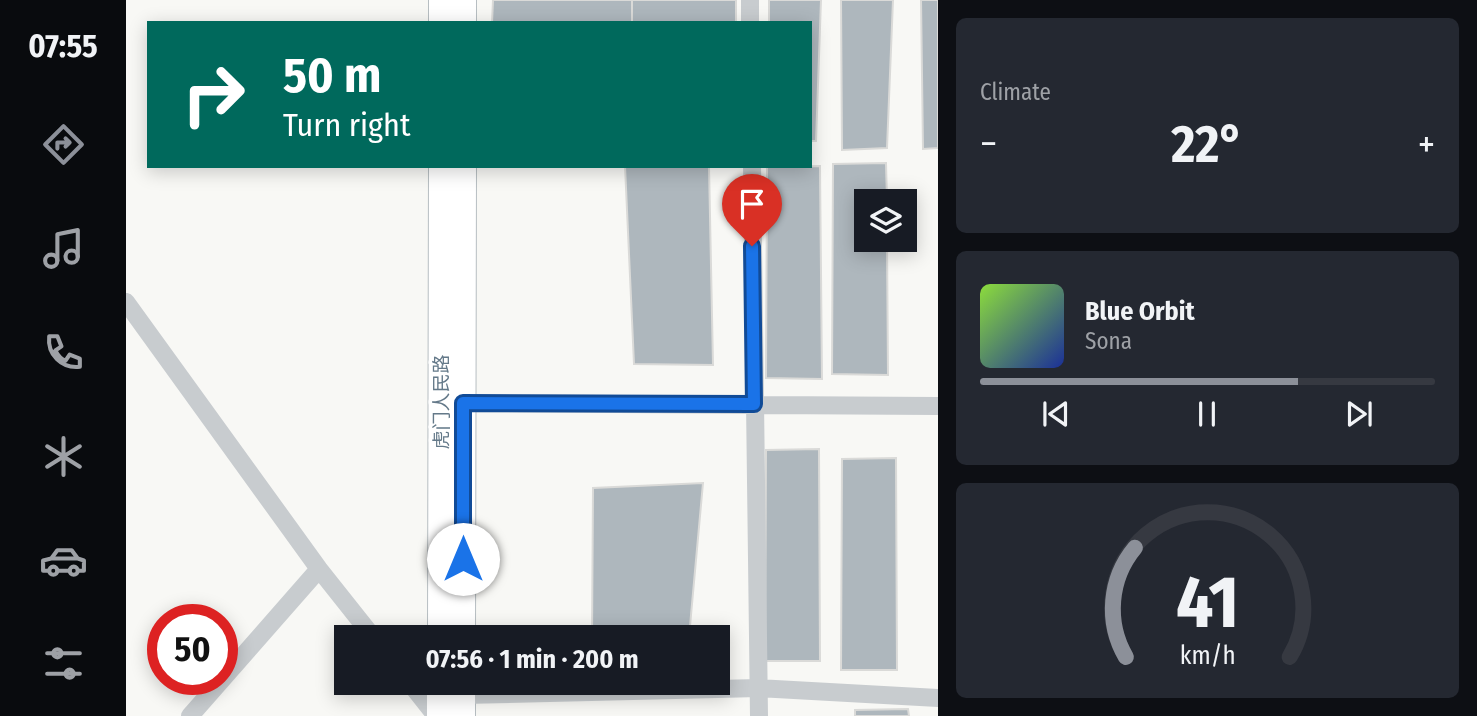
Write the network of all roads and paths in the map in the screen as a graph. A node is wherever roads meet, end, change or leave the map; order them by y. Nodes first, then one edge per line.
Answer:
1 (441, 0) edge
2 (464, 0) edge
3 (750, 0) edge
4 (441, 21) edge
5 (464, 21) edge
6 (750, 21) edge
7 (442, 168) edge
8 (464, 168) edge
9 (751, 168) edge
10 (126, 302) edge
11 (463, 403) junction
12 (754, 404) junction
13 (938, 406) edge
14 (319, 569) junction
15 (363, 625) edge
16 (440, 625) edge
17 (463, 625) edge
18 (760, 688) junction
19 (420, 695) edge
20 (439, 695) edge
21 (463, 698) edge
22 (938, 698) edge
23 (190, 716) edge
24 (438, 716) edge
25 (759, 716) edge

1 - 4 main road
2 - 5 main road
3 - 6 street
7 - 16 main road, 虎门人民路
8 - 11 main road, 虎门人民路
9 - 12 street
10 - 14 street
11 - 12 street
11 - 17 main road, 虎门人民路
12 - 13 street
12 - 18 street
14 - 15 street
14 - 23 street
18 - 21 street
18 - 22 street
18 - 25 street
19 - 24 street
20 - 24 main road

